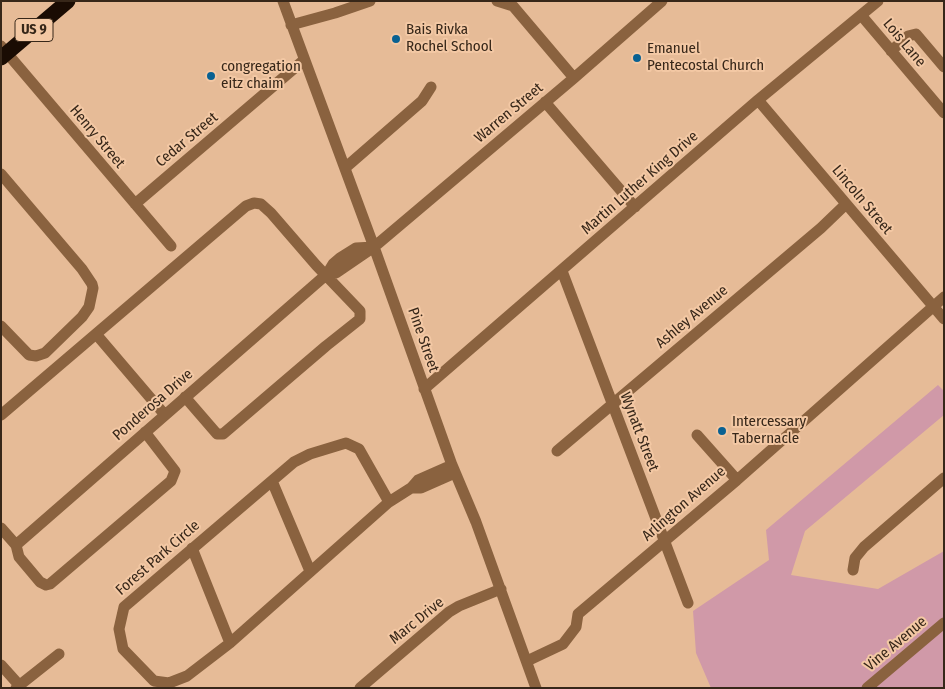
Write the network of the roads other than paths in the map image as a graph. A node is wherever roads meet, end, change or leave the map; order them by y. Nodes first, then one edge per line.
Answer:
1 (68, 1) edge
2 (283, 1) edge
3 (370, 1) edge
4 (662, 1) edge
5 (878, 1) edge
6 (497, 2) edge
7 (861, 15) junction
8 (292, 25) junction
9 (891, 51) junction
10 (3, 53) edge
11 (304, 60) junction
12 (944, 67) edge
13 (574, 78) junction
14 (431, 87) dead end
15 (758, 100) junction
16 (545, 102) junction
17 (944, 113) edge
18 (345, 168) junction
19 (1, 174) edge
20 (134, 204) junction
21 (846, 204) junction
22 (635, 207) junction
23 (170, 246) dead end
24 (374, 247) junction
25 (562, 270) junction
26 (327, 274) junction
27 (944, 297) edge
28 (933, 306) junction
29 (944, 319) edge
30 (1, 326) edge
31 (96, 334) junction
32 (424, 389) junction
33 (185, 397) junction
34 (612, 403) junction
35 (1, 415) edge
36 (165, 415) junction
37 (145, 432) junction
38 (697, 435) dead end
39 (557, 451) dead end
40 (454, 469) junction
41 (944, 478) edge
42 (272, 480) junction
43 (736, 480) junction
44 (390, 502) junction
45 (1, 528) edge
46 (664, 541) junction
47 (16, 545) junction
48 (192, 548) junction
49 (853, 570) dead end
50 (310, 572) junction
51 (501, 589) junction
52 (688, 603) dead end
53 (944, 623) edge
54 (230, 643) junction
55 (59, 654) dead end
56 (527, 661) junction
57 (1, 665) edge
58 (18, 686) edge
59 (360, 688) edge
60 (536, 688) edge
61 (867, 688) edge

1 - 10 highway, US 9
2 - 8 street, Pine Street
3 - 8 street
4 - 13 street, Warren Street
5 - 7 street, Martin Luther King Drive
6 - 13 street
7 - 9 street, Lois Lane
7 - 15 street, Martin Luther King Drive
8 - 11 street, Pine Street
9 - 12 street
9 - 17 street, Lois Lane
10 - 20 street, Henry Street
11 - 18 street, Pine Street
11 - 20 street, Cedar Street
13 - 16 street, Warren Street
14 - 18 street
15 - 21 street, Lincoln Street
15 - 22 street, Martin Luther King Drive
16 - 22 street
16 - 24 street, Warren Street
18 - 24 street, Pine Street
19 - 30 street
20 - 23 street, Henry Street
21 - 28 street, Lincoln Street
21 - 34 street, Ashley Avenue
22 - 25 street, Martin Luther King Drive
24 - 26 street, Ponderosa Drive
24 - 32 street, Pine Street
25 - 32 street, Martin Luther King Drive
25 - 34 street, Wynatt Street
26 - 31 street
26 - 33 street, Ponderosa Drive
26 - 33 street
27 - 28 street, Arlington Avenue
28 - 29 street, Lincoln Street
28 - 43 street, Arlington Avenue
31 - 35 street
31 - 36 street
32 - 40 street, Pine Street
33 - 36 street, Ponderosa Drive
34 - 39 street, Ashley Avenue
34 - 46 street, Wynatt Street
36 - 37 street, Ponderosa Drive
37 - 47 street, Ponderosa Drive
37 - 47 street
38 - 43 street
40 - 44 street, Forest Park Circle
40 - 51 street, Pine Street
41 - 49 street
42 - 44 street, Forest Park Circle
42 - 48 street, Forest Park Circle
42 - 50 street
43 - 46 street, Arlington Avenue
44 - 50 street, Forest Park Circle
45 - 47 street
46 - 52 street, Wynatt Street
46 - 56 street, Arlington Avenue
48 - 54 street
48 - 54 street, Forest Park Circle
50 - 54 street, Forest Park Circle
51 - 56 street, Pine Street
51 - 59 street, Marc Drive
53 - 61 street, Vine Avenue
55 - 58 street
56 - 60 street, Pine Street
57 - 58 street

